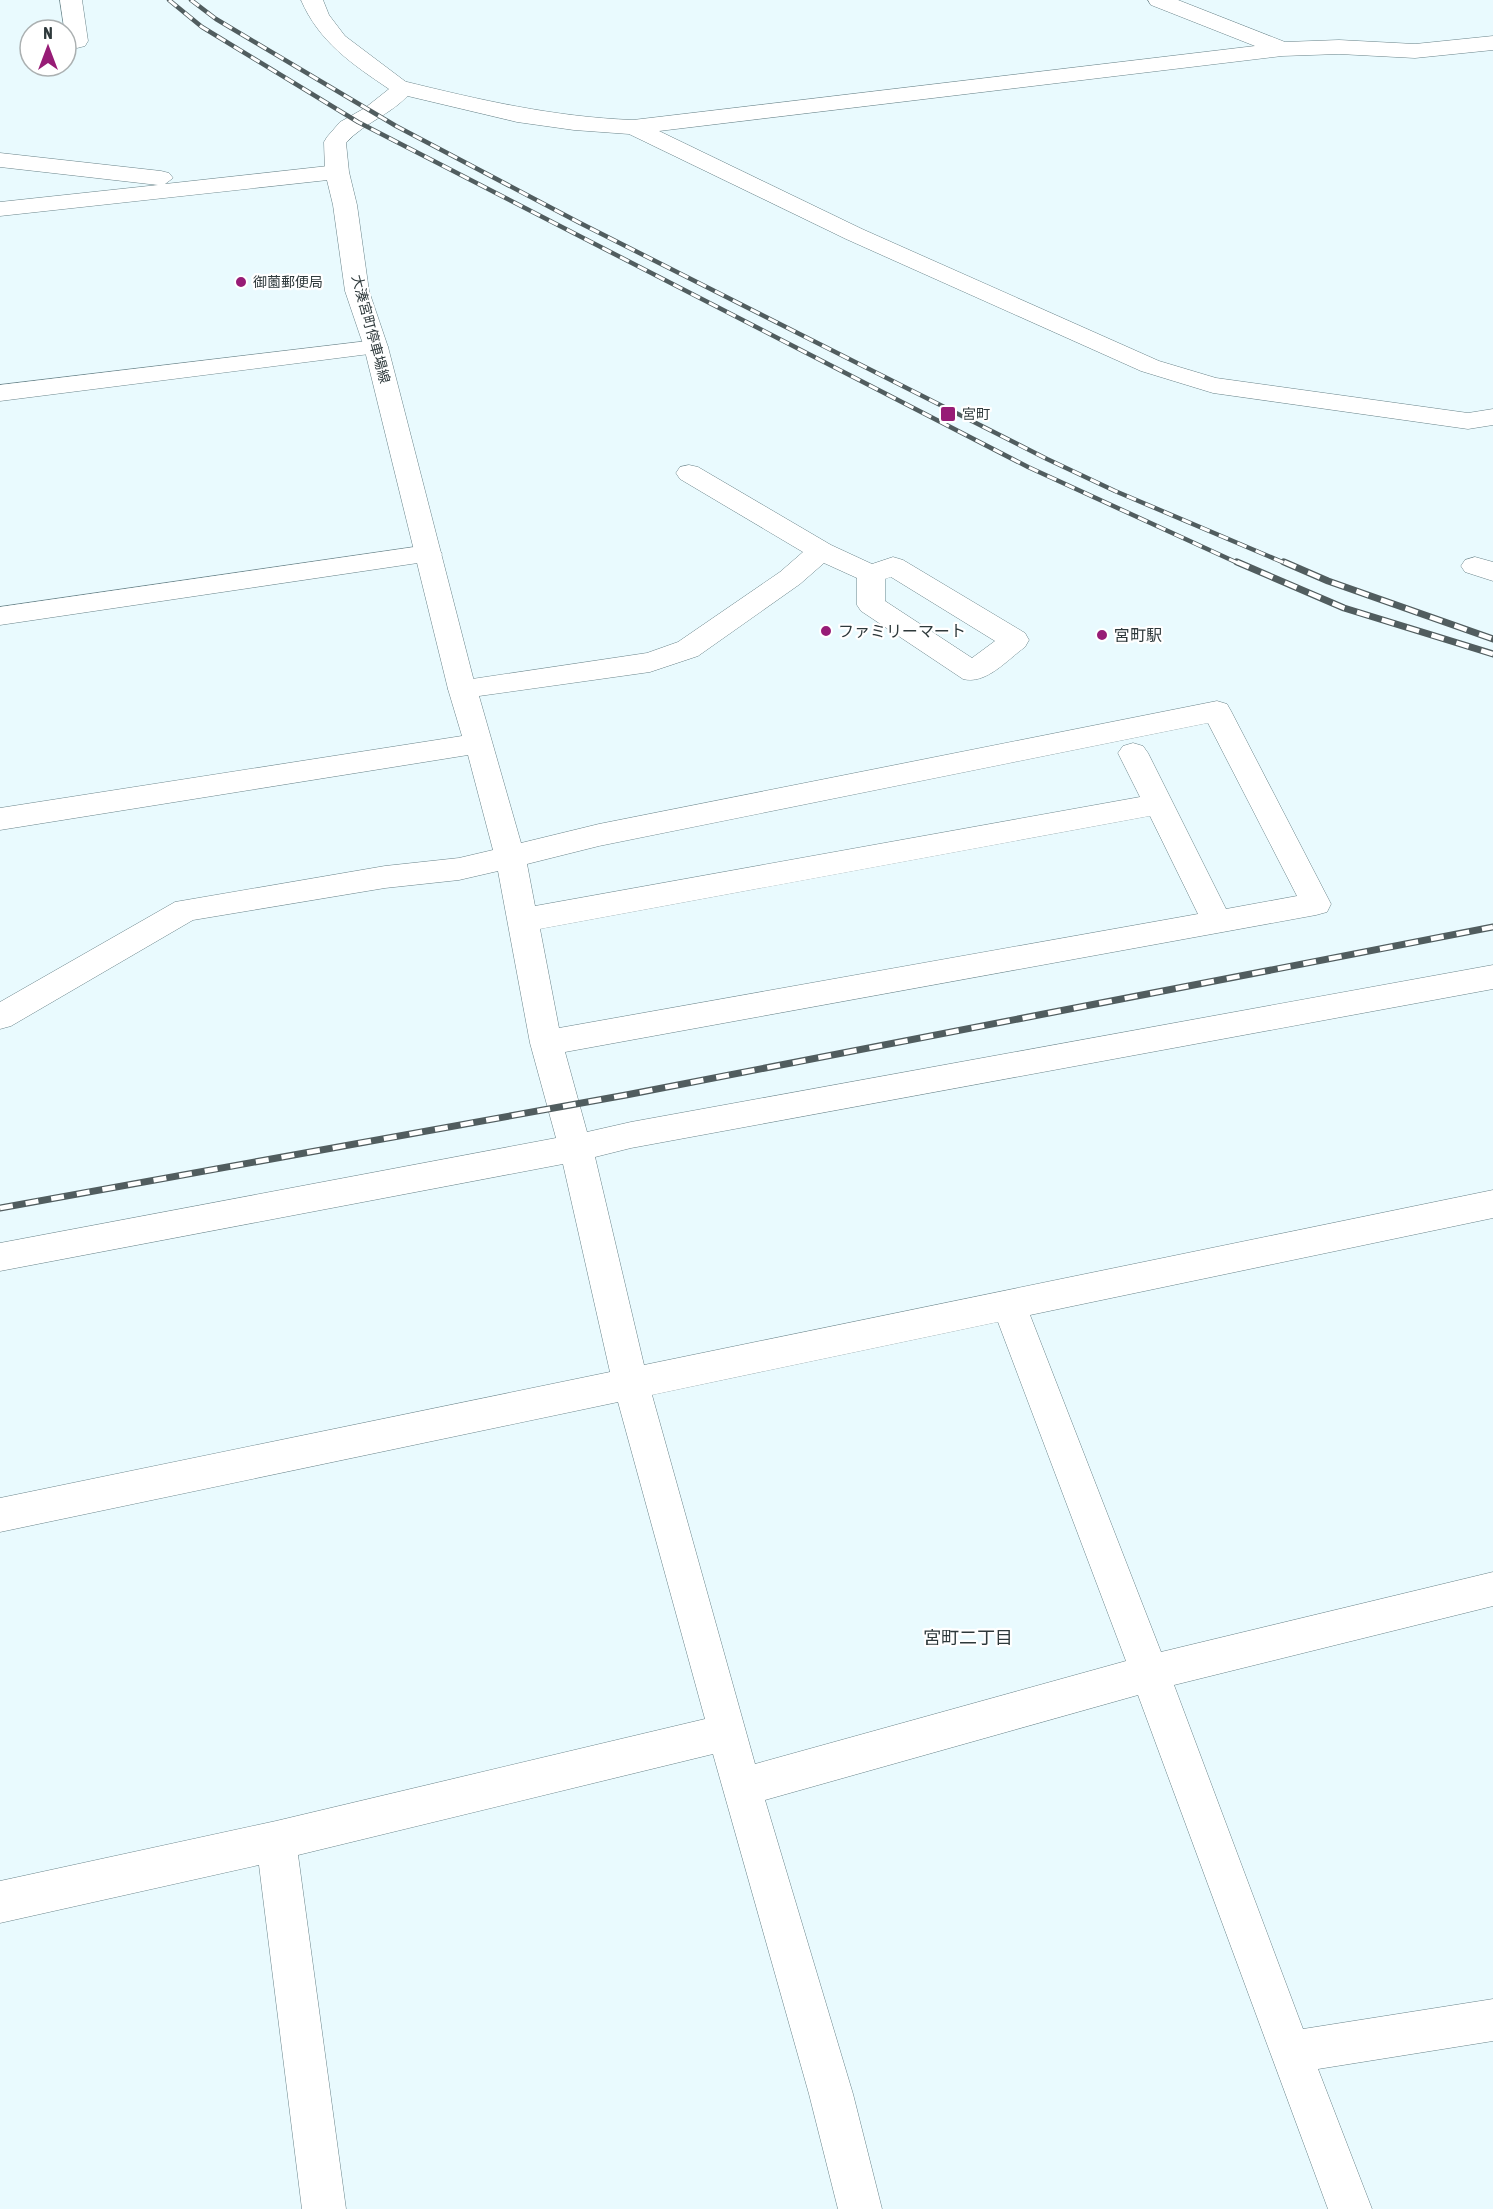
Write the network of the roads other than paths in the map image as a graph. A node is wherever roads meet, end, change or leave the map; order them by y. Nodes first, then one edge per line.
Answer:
1 (71, 0) edge
2 (312, 0) edge
3 (1159, 0) edge
4 (74, 18) edge
5 (1493, 43) edge
6 (1282, 49) junction
7 (403, 88) junction
8 (633, 127) junction
9 (0, 159) edge
10 (337, 172) junction
11 (220, 185) junction
12 (0, 209) edge
13 (376, 347) junction
14 (0, 393) edge
15 (1493, 417) edge
16 (689, 473) dead end
17 (821, 551) junction
18 (428, 554) junction
19 (871, 574) junction
20 (0, 616) edge
21 (462, 689) junction
22 (480, 743) junction
23 (1133, 753) dead end
24 (1159, 804) junction
25 (0, 819) edge
26 (510, 856) junction
27 (524, 920) junction
28 (1217, 921) junction
29 (1493, 977) edge
30 (0, 1017) edge
31 (546, 1043) junction
32 (576, 1148) junction
33 (1493, 1204) edge
34 (0, 1257) edge
35 (1010, 1305) junction
36 (632, 1385) junction
37 (0, 1515) edge
38 (1493, 1589) edge
39 (1150, 1673) junction
40 (728, 1732) junction
41 (741, 1786) junction
42 (276, 1841) junction
43 (0, 1902) edge
44 (1493, 2020) edge
45 (1292, 2052) junction
46 (324, 2209) edge
47 (860, 2209) edge
48 (1350, 2209) edge

1 - 4 street
2 - 7 street
3 - 6 street
5 - 6 street
6 - 8 street
7 - 8 street
7 - 10 street, 大湊宮町停車場線
8 - 15 street
9 - 11 street
10 - 11 street
10 - 13 street, 大湊宮町停車場線
11 - 12 street
13 - 14 street
13 - 18 street, 大湊宮町停車場線
16 - 17 street
17 - 19 street
17 - 21 street
18 - 20 street
18 - 21 street, 大湊宮町停車場線
19 - 19 street
21 - 22 street, 大湊宮町停車場線
22 - 25 street
22 - 26 street, 大湊宮町停車場線
23 - 24 street
24 - 27 street
24 - 28 street
26 - 27 street, 大湊宮町停車場線
26 - 28 street
26 - 30 street
27 - 31 street, 大湊宮町停車場線
28 - 31 street
29 - 32 street
31 - 32 street, 大湊宮町停車場線
32 - 34 street
32 - 36 street, 大湊宮町停車場線
33 - 35 street
35 - 36 street
35 - 39 street
36 - 37 street
36 - 40 street, 大湊宮町停車場線
38 - 39 street
39 - 41 street
39 - 45 street
40 - 41 street, 大湊宮町停車場線
40 - 42 street
41 - 47 street, 大湊宮町停車場線
42 - 43 street
42 - 46 street
44 - 45 street
45 - 48 street

